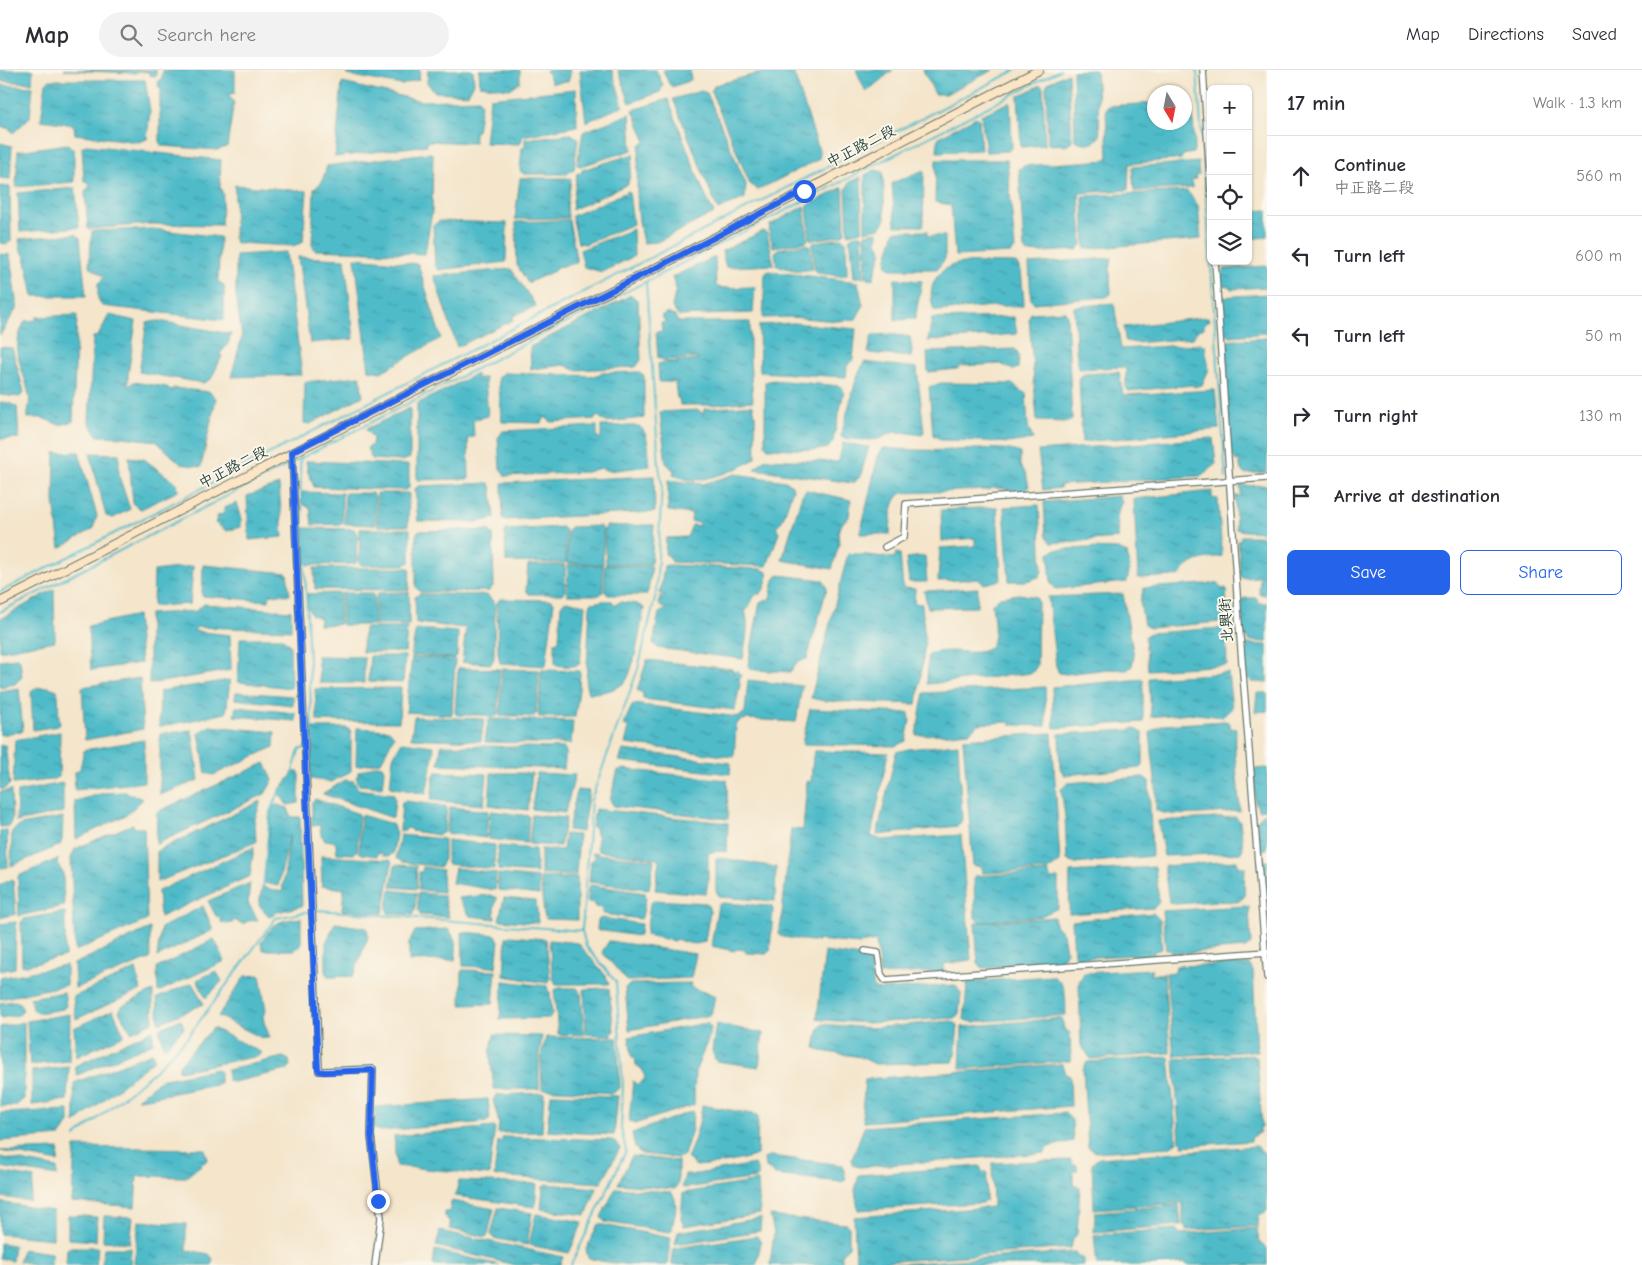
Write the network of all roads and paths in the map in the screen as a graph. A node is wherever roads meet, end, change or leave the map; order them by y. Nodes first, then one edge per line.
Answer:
1 (1039, 70) edge
2 (1203, 70) edge
3 (1210, 175) edge
4 (1215, 265) edge
5 (292, 452) junction
6 (1267, 478) edge
7 (1229, 481) junction
8 (885, 547) dead end
9 (0, 602) edge
10 (865, 951) dead end
11 (1266, 952) edge
12 (1267, 978) edge
13 (375, 1265) edge

1 - 5 main road, 中正路二段
2 - 3 street
4 - 7 street, 北興街
5 - 9 main road, 中正路二段
5 - 13 street
6 - 7 street
7 - 8 street
7 - 11 street, 北興街
10 - 11 street
11 - 12 street, 北興街

